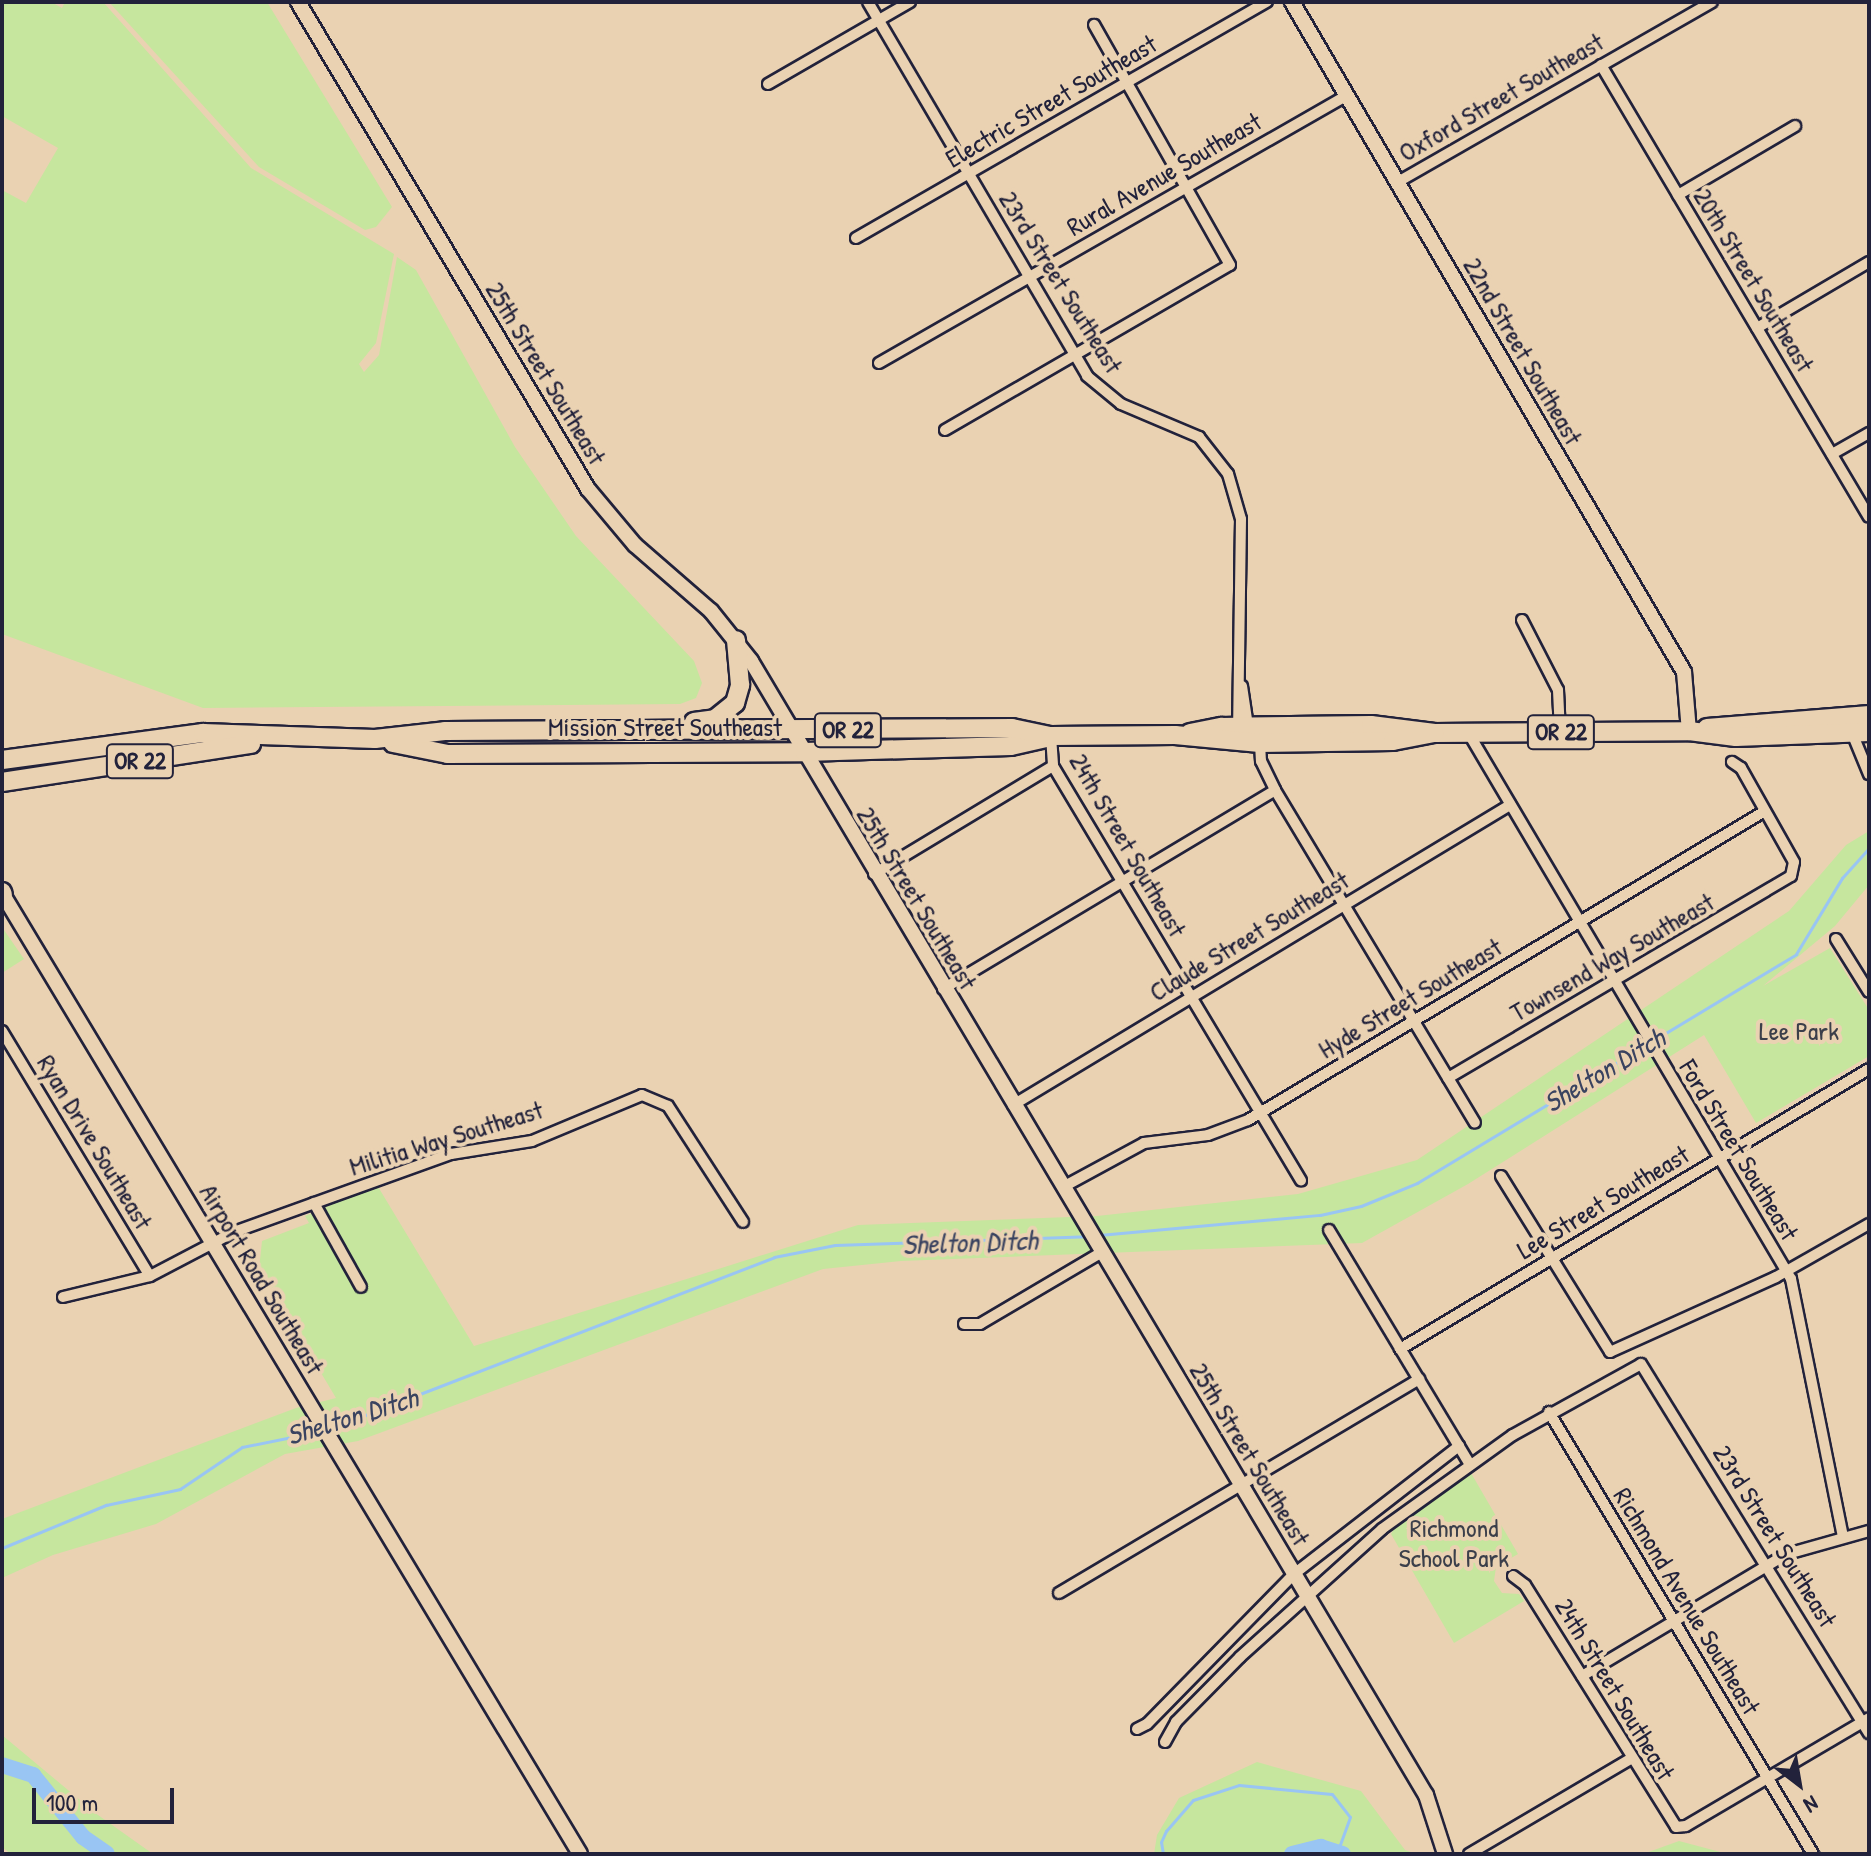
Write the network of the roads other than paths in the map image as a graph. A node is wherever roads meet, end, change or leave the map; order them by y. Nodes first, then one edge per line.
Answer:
1 (298, 2) edge
2 (868, 2) edge
3 (910, 2) edge
4 (1267, 2) edge
5 (1292, 2) edge
6 (1712, 2) edge
7 (879, 21) junction
8 (1094, 25) dead end
9 (1601, 65) junction
10 (1127, 82) junction
11 (768, 84) dead end
12 (1346, 96) junction
13 (1795, 126) dead end
14 (968, 173) junction
15 (1396, 183) junction
16 (1188, 186) junction
17 (1678, 195) junction
18 (856, 238) dead end
19 (1869, 262) edge
20 (1029, 276) junction
21 (1757, 328) junction
22 (1075, 356) junction
23 (879, 363) dead end
24 (945, 430) dead end
25 (1869, 433) edge
26 (1832, 454) junction
27 (1869, 517) edge
28 (1522, 620) dead end
29 (736, 640) junction
30 (1869, 715) edge
31 (1243, 726) junction
32 (1304, 726) junction
33 (1856, 727) edge
34 (644, 730) junction
35 (792, 730) junction
36 (1689, 731) junction
37 (1560, 732) junction
38 (1434, 733) junction
39 (1469, 734) junction
40 (1175, 735) junction
41 (1051, 736) junction
42 (277, 739) junction
43 (375, 739) junction
44 (1260, 743) junction
45 (805, 752) junction
46 (2, 760) edge
47 (1732, 762) dead end
48 (1053, 766) junction
49 (1869, 774) edge
50 (2, 782) edge
51 (1275, 790) junction
52 (1510, 805) junction
53 (1765, 811) junction
54 (874, 874) junction
55 (1123, 881) junction
56 (2, 893) edge
57 (1344, 904) junction
58 (1580, 921) junction
59 (1836, 939) dead end
60 (1615, 981) junction
61 (1868, 988) edge
62 (943, 989) junction
63 (1192, 997) junction
64 (1414, 1022) junction
65 (2, 1031) edge
66 (1869, 1069) edge
67 (1448, 1078) junction
68 (1013, 1105) junction
69 (1261, 1112) junction
70 (1475, 1123) dead end
71 (1719, 1159) junction
72 (1501, 1176) dead end
73 (1301, 1181) dead end
74 (1063, 1187) junction
75 (314, 1203) junction
76 (743, 1222) dead end
77 (1869, 1224) edge
78 (1329, 1230) dead end
79 (213, 1242) junction
80 (1102, 1252) junction
81 (1553, 1257) junction
82 (1786, 1271) junction
83 (150, 1276) junction
84 (361, 1287) dead end
85 (63, 1297) dead end
86 (964, 1324) dead end
87 (1400, 1349) junction
88 (1419, 1379) junction
89 (1549, 1412) junction
90 (1459, 1446) junction
91 (1470, 1465) junction
92 (1241, 1485) junction
93 (1869, 1531) edge
94 (1843, 1536) junction
95 (1769, 1565) junction
96 (1294, 1574) junction
97 (1513, 1576) dead end
98 (1059, 1593) dead end
99 (1306, 1594) junction
100 (1673, 1622) junction
101 (1582, 1676) junction
102 (1866, 1720) edge
103 (1137, 1729) dead end
104 (1869, 1733) edge
105 (1165, 1742) dead end
106 (1632, 1758) junction
107 (1766, 1777) junction
108 (580, 1854) edge
109 (1445, 1854) edge
110 (1469, 1854) edge
111 (1813, 1854) edge

1 - 29 street, 25th Street Southeast
2 - 7 street, 23rd Street Southeast
3 - 7 street
4 - 10 street, Electric Street Southeast
5 - 12 street, 22nd Street Southeast
6 - 9 street, Oxford Street Southeast
7 - 11 street
7 - 14 street, 23rd Street Southeast
8 - 10 street
9 - 15 street, Oxford Street Southeast
9 - 17 street, 20th Street Southeast
10 - 14 street, Electric Street Southeast
10 - 16 street
12 - 15 street, 22nd Street Southeast
12 - 16 street, Rural Avenue Southeast
13 - 17 street
14 - 18 street, Electric Street Southeast
14 - 20 street, 23rd Street Southeast
15 - 36 street, 22nd Street Southeast
16 - 20 street, Rural Avenue Southeast
16 - 22 street
17 - 21 street, 20th Street Southeast
19 - 21 street
20 - 22 street, 23rd Street Southeast
20 - 23 street, Rural Avenue Southeast
21 - 26 street, 20th Street Southeast
22 - 24 street
22 - 31 street, 23rd Street Southeast
25 - 26 street
26 - 27 street, 20th Street Southeast
28 - 37 street
29 - 34 highway
29 - 35 street, 25th Street Southeast
30 - 33 highway, Mission Street Southeast / OR 22
31 - 32 highway, Mission Street Southeast / OR 22
31 - 40 highway, Mission Street Southeast / OR 22
32 - 38 highway, Mission Street Southeast / OR 22
32 - 44 highway
33 - 36 highway, Mission Street Southeast / OR 22
33 - 49 street
34 - 35 highway, Mission Street Southeast / OR 22
34 - 43 highway, Mission Street Southeast / OR 22
35 - 41 highway, Mission Street Southeast / OR 22
35 - 45 street, 25th Street Southeast
36 - 37 highway, Mission Street Southeast / OR 22
37 - 39 highway, Mission Street Southeast / OR 22
38 - 39 highway, Mission Street Southeast / OR 22
38 - 44 highway, Mission Street Southeast / OR 22
39 - 52 street, Ford Street Southeast
40 - 41 highway, Mission Street Southeast / OR 22
40 - 44 highway, Mission Street Southeast / OR 22
41 - 45 highway, Mission Street Southeast / OR 22
41 - 48 street, 24th Street Southeast
42 - 43 highway, Mission Street Southeast / OR 22
42 - 46 highway, Mission Street Southeast / OR 22
42 - 50 highway, Mission Street Southeast / OR 22
43 - 45 highway, Mission Street Southeast / OR 22
44 - 51 street
45 - 54 street, 25th Street Southeast
47 - 53 street
48 - 54 street
48 - 55 street, 24th Street Southeast
51 - 55 street
51 - 57 street
52 - 57 street, Claude Street Southeast
52 - 58 street, Ford Street Southeast
53 - 58 street, Hyde Street Southeast
53 - 60 street, Townsend Way Southeast
54 - 62 street, 25th Street Southeast
55 - 62 street
55 - 63 street, 24th Street Southeast
56 - 79 street, Airport Road Southeast
57 - 63 street, Claude Street Southeast
57 - 64 street
58 - 60 street, Ford Street Southeast
58 - 64 street, Hyde Street Southeast
59 - 61 street
60 - 67 street, Townsend Way Southeast
60 - 71 street, Ford Street Southeast
62 - 68 street, 25th Street Southeast
63 - 68 street, Claude Street Southeast
63 - 69 street, 24th Street Southeast
64 - 67 street
64 - 69 street, Hyde Street Southeast
65 - 83 street, Ryan Drive Southeast
66 - 71 street, Lee Street Southeast
67 - 70 street
68 - 74 street, 25th Street Southeast
69 - 73 street, 24th Street Southeast
69 - 74 street, Hyde Street Southeast
71 - 81 street, Lee Street Southeast
71 - 82 street, Ford Street Southeast
72 - 81 street
74 - 80 street, 25th Street Southeast
75 - 76 street, Militia Way Southeast
75 - 79 street, Militia Way Southeast
75 - 84 street
77 - 82 street
78 - 87 street
79 - 83 street, Militia Way Southeast
79 - 108 street, Airport Road Southeast
80 - 86 street
80 - 92 street, 25th Street Southeast
81 - 82 street
81 - 87 street, Lee Street Southeast
82 - 94 street, Ford Street Southeast
83 - 85 street, Militia Way Southeast
87 - 88 street
88 - 90 street
88 - 92 street
89 - 91 street
89 - 95 street, 23rd Street Southeast
89 - 100 street, Richmond Avenue Southeast
90 - 91 street
90 - 96 street
91 - 99 street
92 - 96 street, 25th Street Southeast
92 - 98 street
93 - 94 street
94 - 95 street
95 - 100 street
95 - 102 street, 23rd Street Southeast
96 - 99 street, 25th Street Southeast
96 - 103 street
97 - 101 street, 24th Street Southeast
99 - 105 street
99 - 109 street, 25th Street Southeast
100 - 101 street
100 - 107 street, Richmond Avenue Southeast
101 - 106 street, 24th Street Southeast
102 - 104 street, 23rd Street Southeast
102 - 107 street
106 - 107 street, 24th Street Southeast
106 - 110 street
107 - 111 street, Richmond Avenue Southeast

